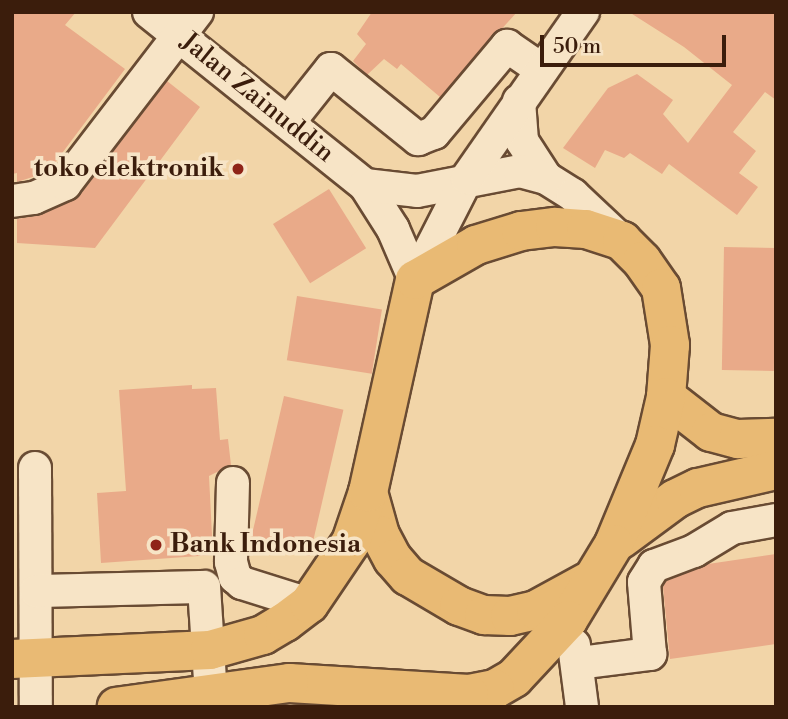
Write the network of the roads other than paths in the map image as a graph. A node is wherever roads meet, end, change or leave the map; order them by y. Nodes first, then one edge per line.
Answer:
1 (149, 12) edge
2 (583, 12) edge
3 (189, 24) edge
4 (542, 69) junction
5 (519, 101) junction
6 (288, 123) junction
7 (467, 178) junction
8 (546, 178) junction
9 (365, 185) junction
10 (12, 201) edge
11 (622, 241) junction
12 (415, 280) junction
13 (666, 397) junction
14 (776, 438) edge
15 (35, 468) dead end
16 (776, 470) edge
17 (233, 483) dead end
18 (368, 492) junction
19 (776, 520) edge
20 (614, 544) junction
21 (594, 578) junction
22 (36, 591) junction
23 (309, 604) junction
24 (568, 620) junction
25 (210, 650) junction
26 (24, 659) edge
27 (579, 663) junction
28 (211, 695) junction
29 (336, 695) edge
30 (439, 699) edge
31 (36, 707) edge
32 (117, 707) edge
33 (582, 707) edge

1 - 3 street, Jalan Zainuddin
2 - 4 street
3 - 6 street, Jalan Zainuddin
3 - 10 street
4 - 5 street
4 - 6 street
5 - 7 street
5 - 8 street
6 - 9 street, Jalan Zainuddin
7 - 8 street
7 - 9 street
7 - 12 street
8 - 11 street
9 - 12 street, Jalan Zainuddin
11 - 12 highway
11 - 13 highway
12 - 18 highway
13 - 14 highway
13 - 20 highway
15 - 22 street
16 - 20 highway
17 - 23 street
18 - 21 highway
18 - 23 highway
19 - 27 street
20 - 21 highway
21 - 24 highway
22 - 25 street
22 - 26 street
23 - 25 highway
24 - 27 street
24 - 30 highway
25 - 26 highway
25 - 28 street
26 - 31 street
27 - 33 street
28 - 29 highway
28 - 32 highway
29 - 30 highway

